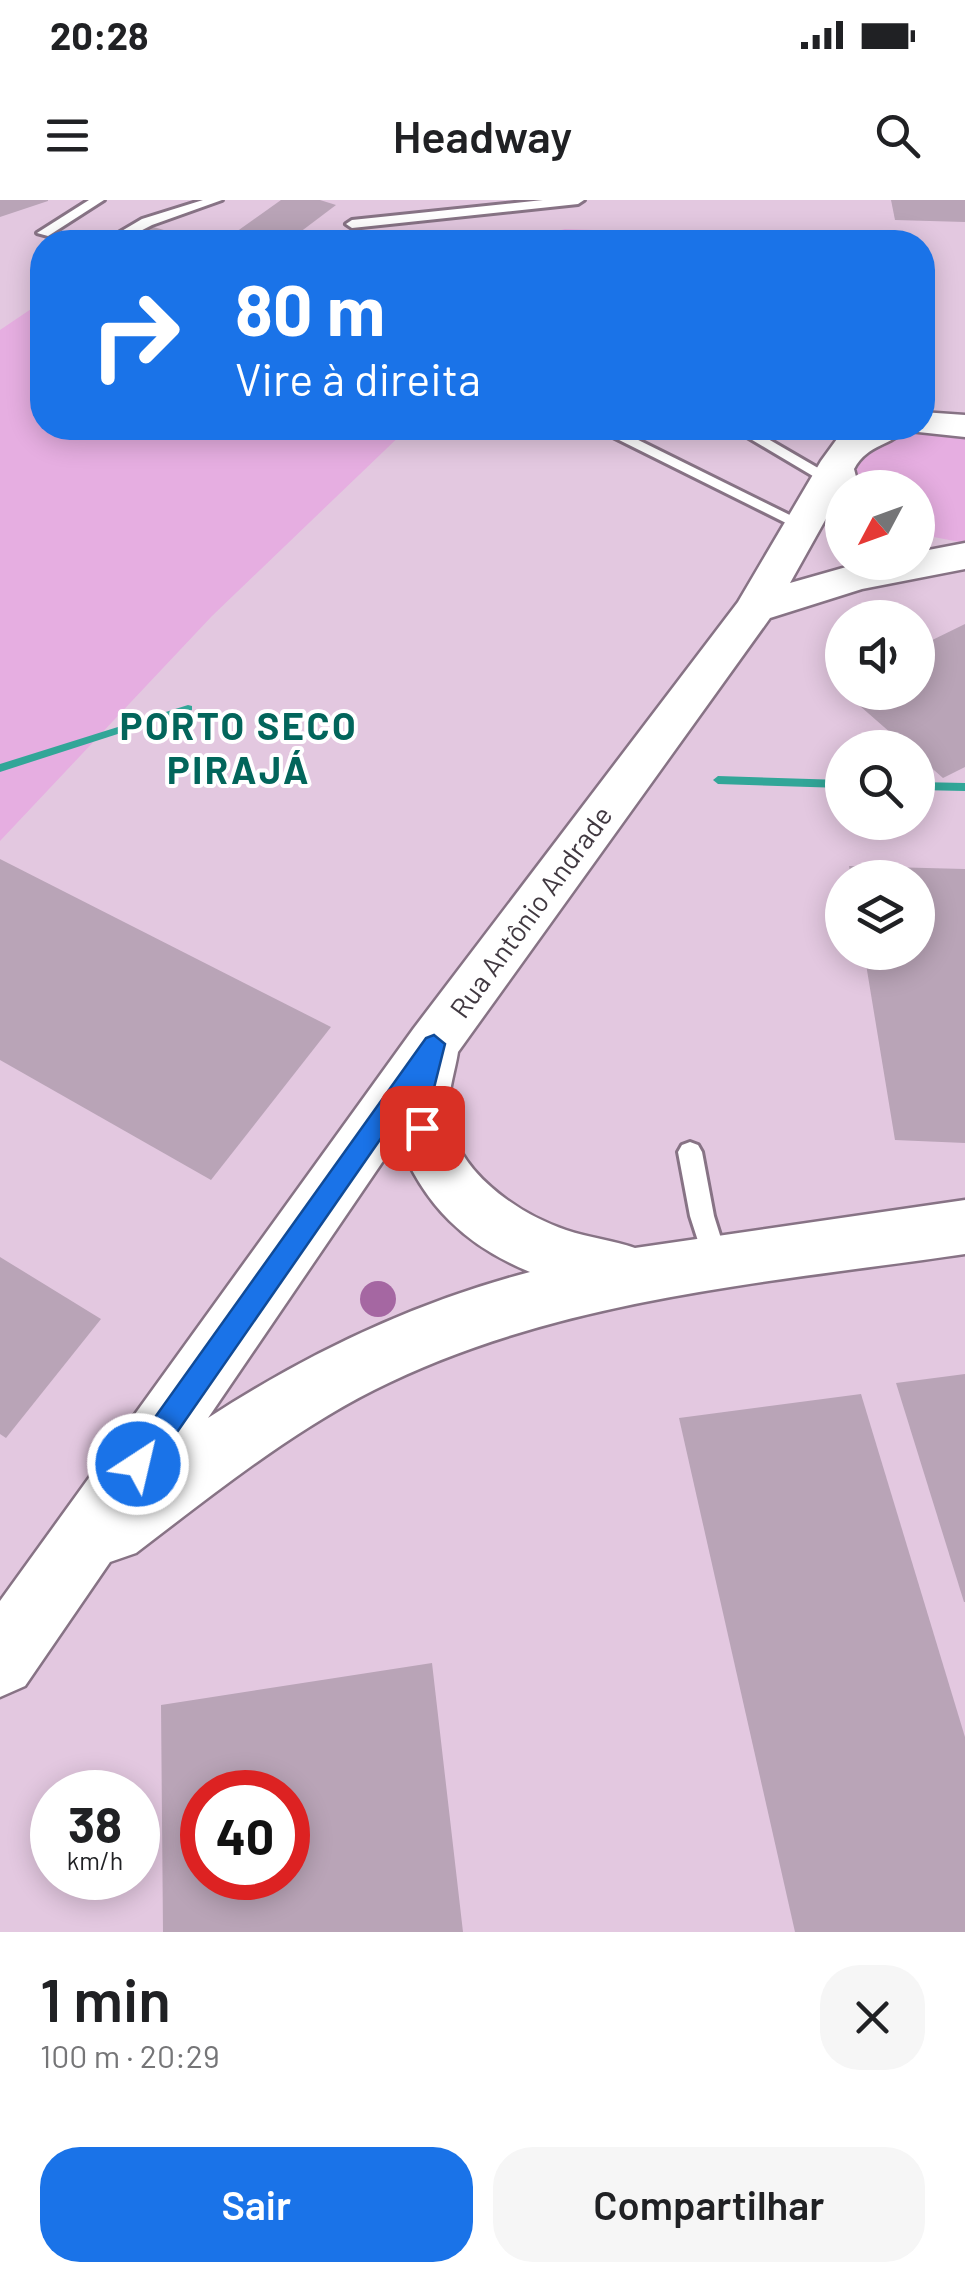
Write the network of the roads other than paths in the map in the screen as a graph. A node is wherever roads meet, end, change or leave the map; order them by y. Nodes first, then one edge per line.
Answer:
1 (98, 200) edge
2 (216, 200) edge
3 (578, 200) edge
4 (352, 224) dead end
5 (49, 230) edge
6 (132, 230) edge
7 (935, 424) edge
8 (965, 426) edge
9 (628, 440) edge
10 (760, 440) edge
11 (858, 440) edge
12 (839, 470) edge
13 (825, 476) edge
14 (825, 497) edge
15 (804, 526) junction
16 (935, 549) edge
17 (965, 554) edge
18 (756, 608) junction
19 (434, 1044) junction
20 (690, 1152) dead end
21 (965, 1227) edge
22 (717, 1264) junction
23 (638, 1276) junction
24 (70, 1562) junction
25 (0, 1661) edge

1 - 5 lane
2 - 6 lane
3 - 4 lane
7 - 8 street
9 - 15 lane
10 - 13 lane
11 - 12 street, Rua Antônio Andrade
14 - 15 street, Rua Antônio Andrade
15 - 18 street, Rua Antônio Andrade
16 - 17 street
17 - 18 street
18 - 19 street, Rua Antônio Andrade
19 - 23 street
19 - 24 street, Rua Antônio Andrade
20 - 22 lane
21 - 22 street
22 - 23 street
23 - 24 street
24 - 25 street, Rua Antônio Andrade

